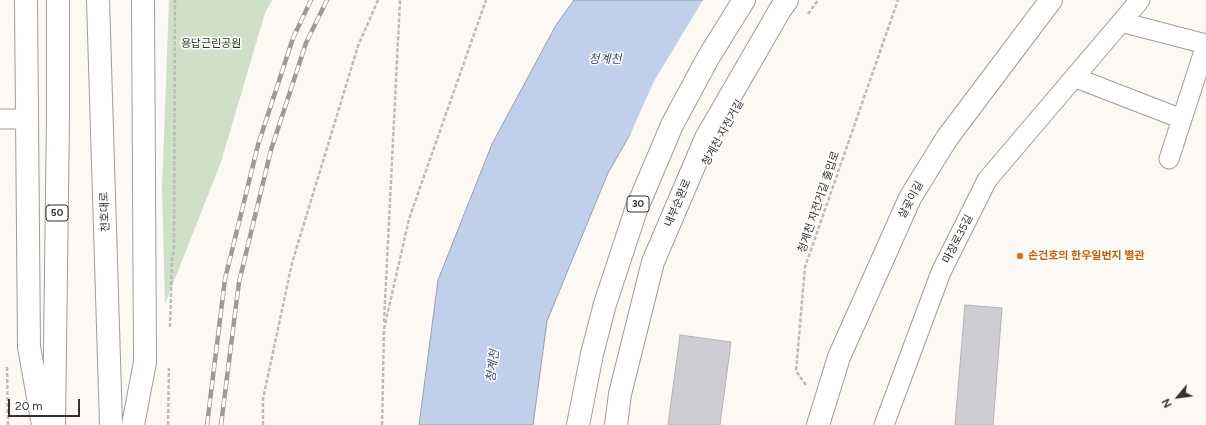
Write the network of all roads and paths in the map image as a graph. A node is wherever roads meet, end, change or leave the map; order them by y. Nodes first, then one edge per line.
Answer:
1 (26, 0) edge
2 (58, 0) edge
3 (98, 0) edge
4 (143, 0) edge
5 (175, 0) edge
6 (378, 0) edge
7 (400, 0) edge
8 (486, 0) edge
9 (744, 0) edge
10 (787, 0) edge
11 (818, 0) edge
12 (898, 0) edge
13 (1051, 0) edge
14 (1140, 0) edge
15 (805, 17) dead end
16 (1121, 22) junction
17 (1206, 44) edge
18 (1076, 78) junction
19 (0, 119) edge
20 (26, 119) junction
21 (1182, 119) junction
22 (1169, 159) dead end
23 (384, 329) junction
24 (170, 330) dead end
25 (169, 362) dead end
26 (821, 418) edge
27 (43, 425) edge
28 (54, 425) edge
29 (111, 425) edge
30 (133, 425) edge
31 (168, 425) edge
32 (263, 425) edge
33 (382, 425) edge
34 (578, 425) edge
35 (616, 425) edge
36 (884, 425) edge

1 - 20 main road
2 - 28 main road, 50
3 - 29 main road, 천호대로
4 - 30 main road
5 - 24 path
6 - 32 path
7 - 23 path
8 - 23 path
9 - 34 main road, 30
10 - 35 main road, 내부순환로
11 - 15 path
12 - 26 path, 청계천 자전거길 출입로
13 - 26 main road, 살곶이길
14 - 16 street, 마장로35길
16 - 17 street
16 - 18 street, 마장로35길
17 - 21 street
18 - 21 street
18 - 36 street, 마장로35길
19 - 20 street
20 - 27 main road
21 - 22 street
23 - 33 path
25 - 31 path

